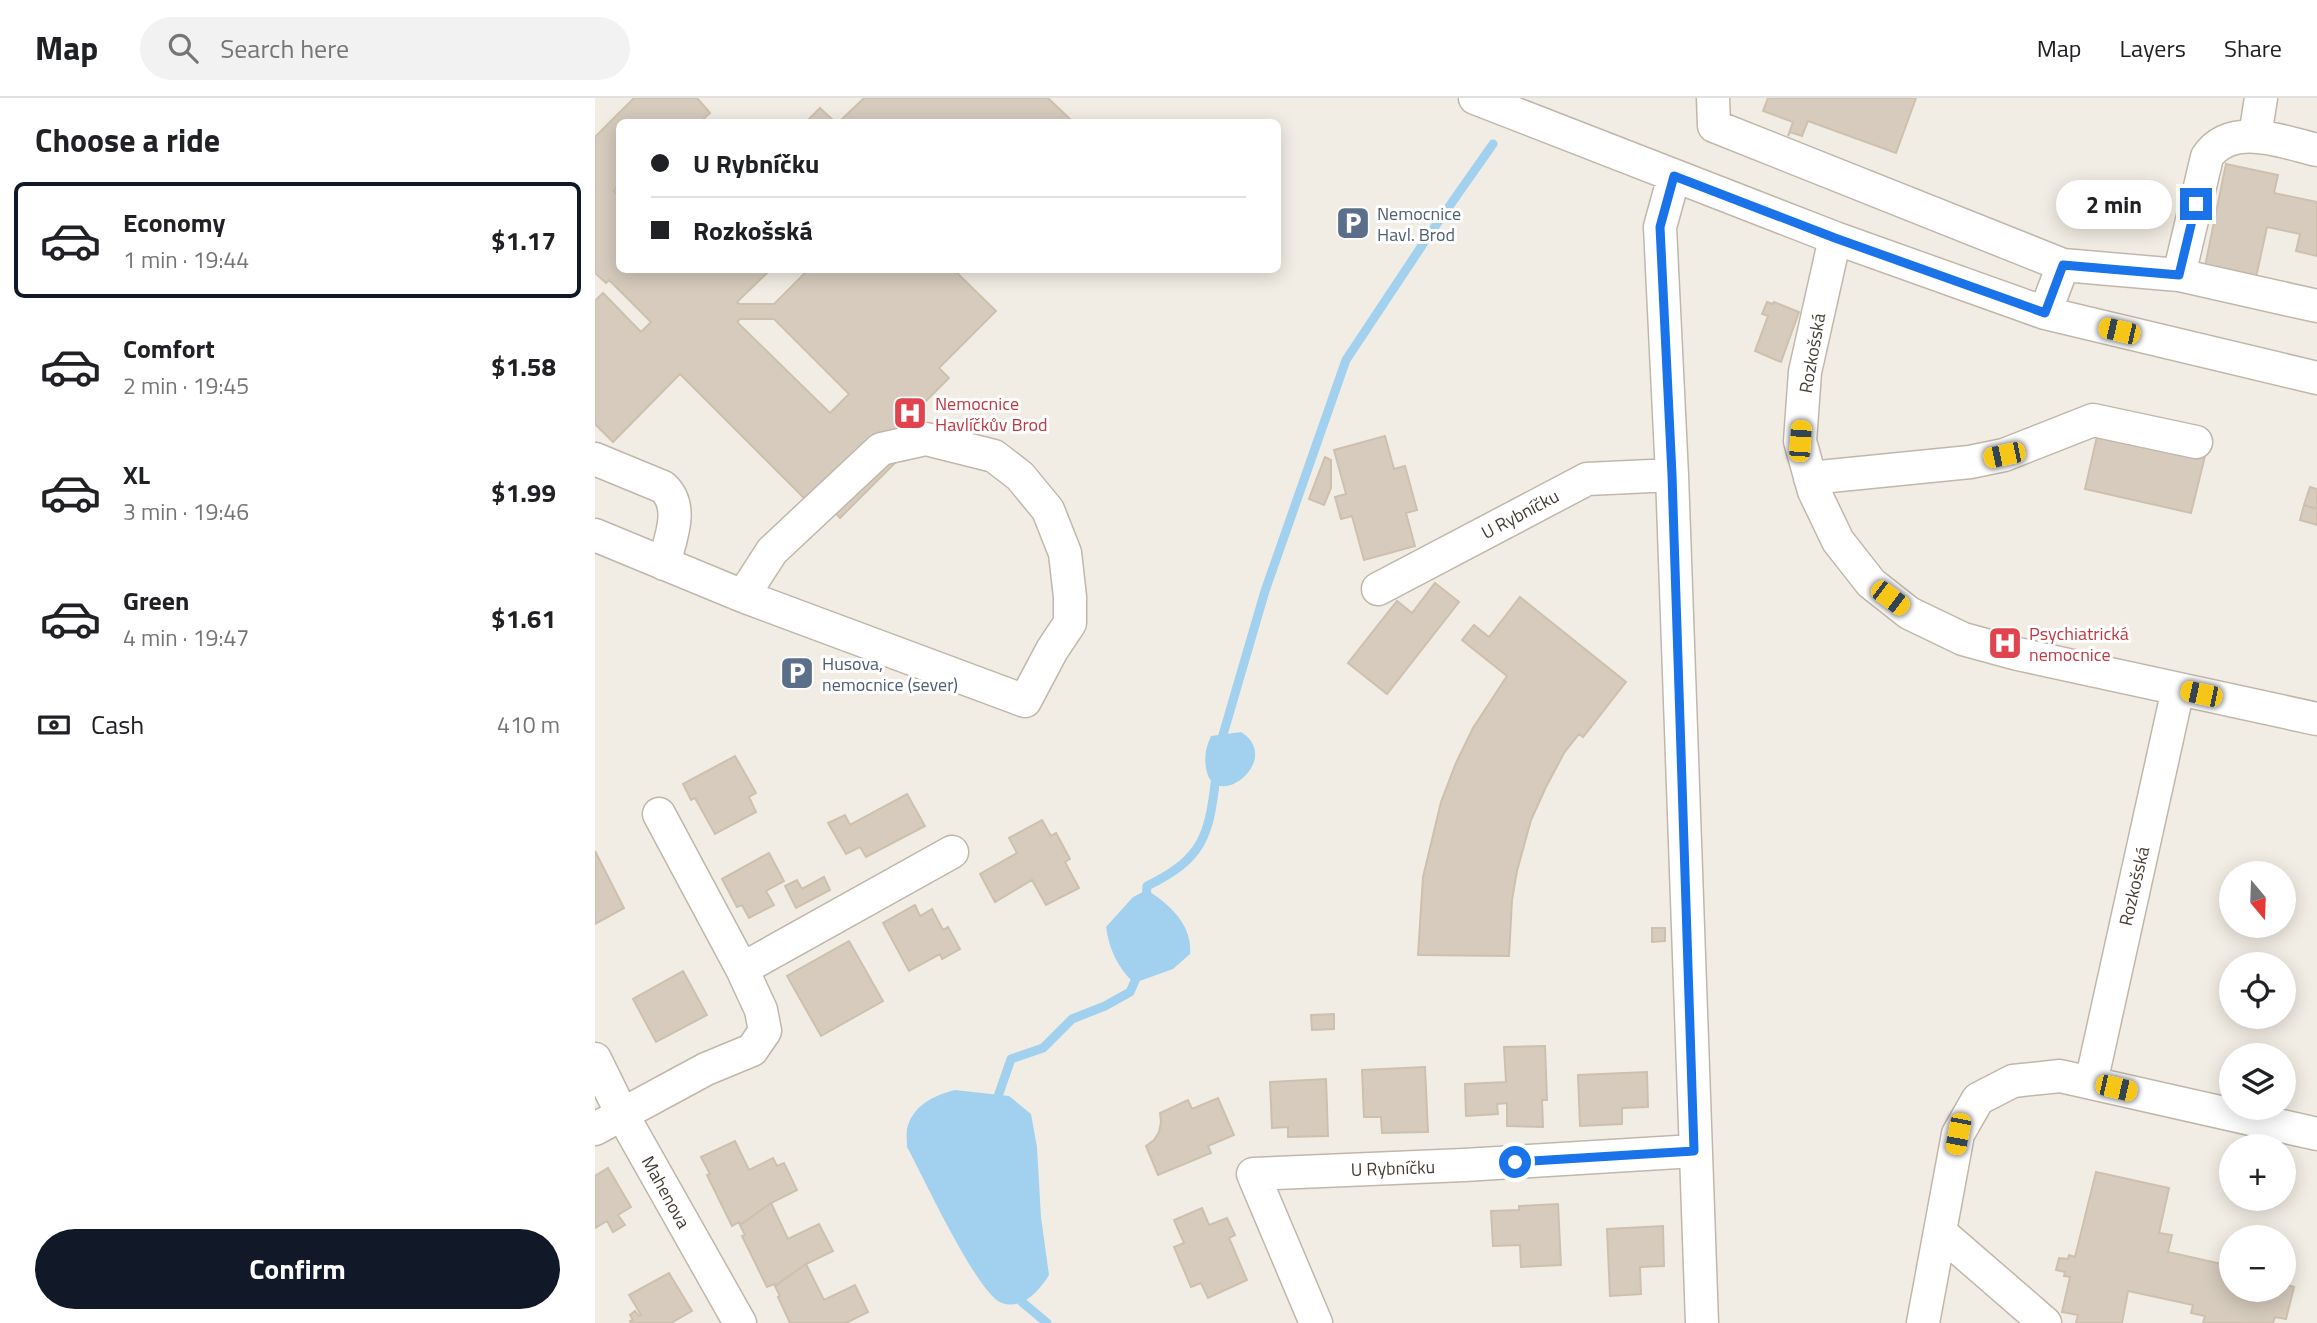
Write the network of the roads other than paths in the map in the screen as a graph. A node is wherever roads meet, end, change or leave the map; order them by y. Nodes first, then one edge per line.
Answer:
1 (1475, 98) edge
2 (2261, 98) edge
3 (1714, 112) edge
4 (2255, 136) junction
5 (2317, 150) edge
6 (1674, 176) junction
7 (1835, 238) junction
8 (2063, 265) junction
9 (2179, 275) junction
10 (2317, 306) edge
11 (2045, 313) junction
12 (2317, 378) edge
13 (2196, 442) dead end
14 (595, 459) edge
15 (1672, 475) junction
16 (1810, 478) junction
17 (595, 535) edge
18 (664, 564) junction
19 (1378, 589) dead end
20 (743, 596) junction
21 (2178, 689) junction
22 (2317, 719) edge
23 (659, 814) dead end
24 (953, 852) dead end
25 (742, 969) junction
26 (595, 1059) edge
27 (2091, 1083) junction
28 (622, 1114) junction
29 (595, 1129) edge
30 (2317, 1134) edge
31 (1694, 1151) junction
32 (1940, 1232) junction
33 (740, 1323) edge
34 (1315, 1323) edge
35 (1702, 1323) edge
36 (1923, 1323) edge
37 (2045, 1323) edge

1 - 6 street
2 - 4 street
3 - 8 street
4 - 5 street
4 - 9 street
6 - 7 street
6 - 15 street
7 - 11 street
7 - 16 street, Rozkošská
8 - 9 street
8 - 11 street
9 - 10 street
11 - 12 street
13 - 16 street
14 - 18 street
15 - 19 street, U Rybníčku
15 - 31 street
16 - 21 street, Rozkošská
17 - 18 street
18 - 20 street
20 - 20 street
21 - 22 street, Rozkošská
21 - 27 street, Rozkošská
23 - 25 street
24 - 25 street
25 - 28 street
26 - 28 street, Mahenova
27 - 30 street
27 - 32 street
28 - 29 street
28 - 33 street, Mahenova
31 - 34 street, U Rybníčku
31 - 35 street
32 - 36 street
32 - 37 street

